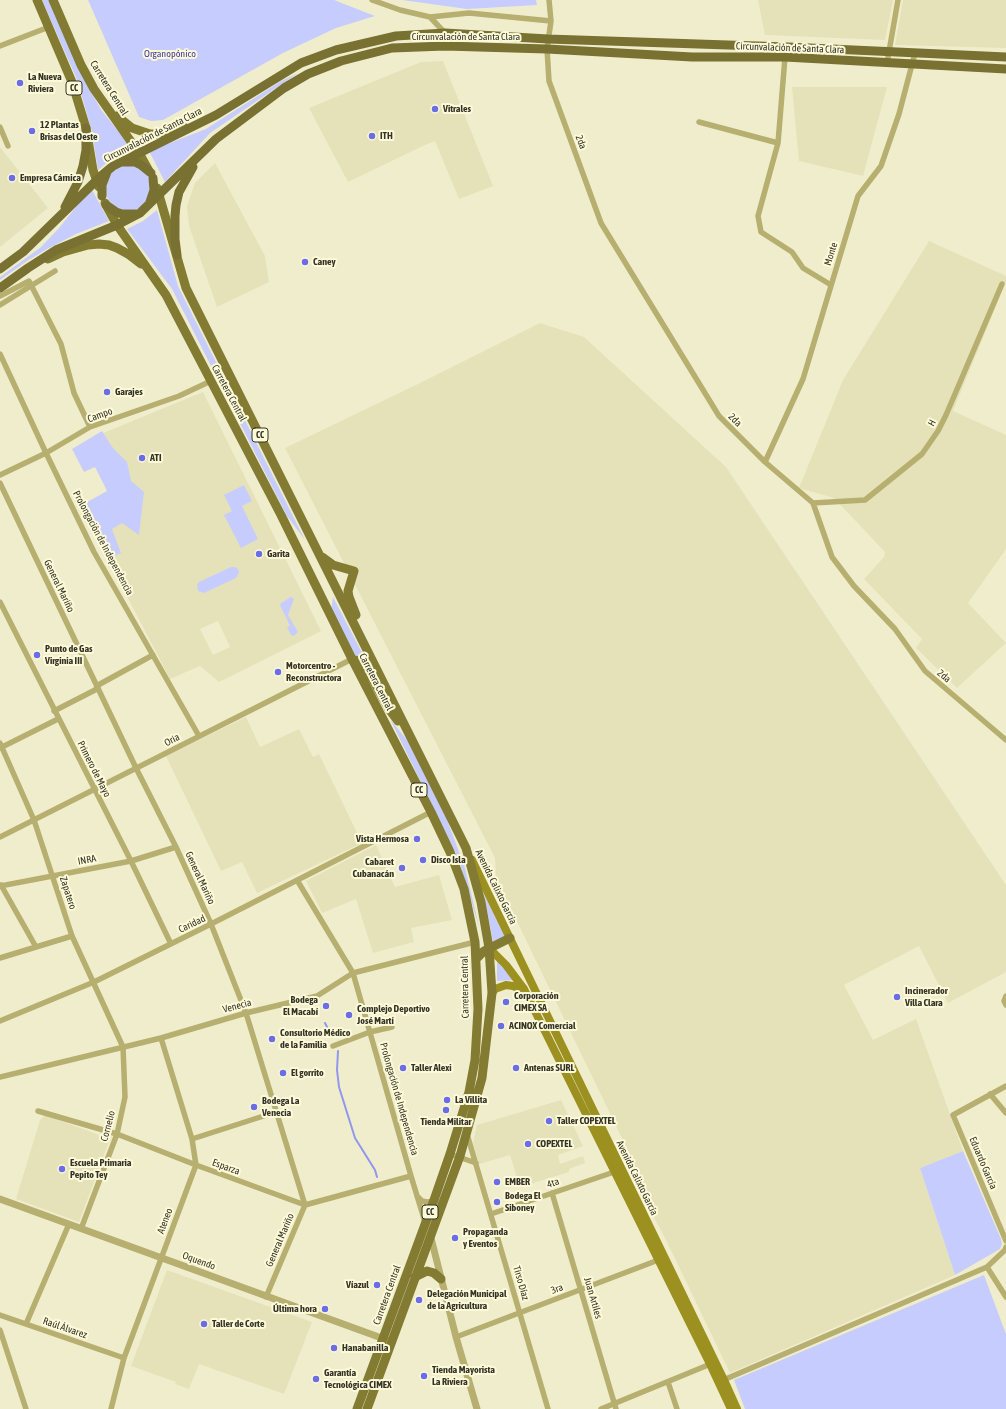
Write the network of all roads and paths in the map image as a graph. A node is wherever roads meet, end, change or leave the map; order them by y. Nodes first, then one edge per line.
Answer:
1 (37, 0) edge
2 (53, 0) edge
3 (372, 0) edge
4 (549, 0) edge
5 (898, 0) edge
6 (430, 17) junction
7 (551, 21) junction
8 (49, 26) junction
9 (445, 33) junction
10 (548, 39) junction
11 (0, 46) edge
12 (547, 49) junction
13 (889, 52) junction
14 (915, 53) junction
15 (785, 57) junction
16 (1006, 57) edge
17 (887, 63) junction
18 (912, 64) junction
19 (1006, 68) edge
20 (94, 89) junction
21 (699, 122) dead end
22 (193, 126) junction
23 (0, 127) edge
24 (86, 128) junction
25 (778, 142) junction
26 (8, 146) dead end
27 (138, 153) junction
28 (199, 156) junction
29 (115, 165) junction
30 (152, 176) junction
31 (96, 180) junction
32 (160, 195) junction
33 (102, 196) junction
34 (106, 205) junction
35 (142, 211) junction
36 (60, 217) junction
37 (117, 225) junction
38 (177, 255) junction
39 (37, 262) junction
40 (0, 268) edge
41 (55, 271) dead end
42 (150, 272) junction
43 (1002, 284) dead end
44 (831, 285) junction
45 (31, 286) junction
46 (0, 288) edge
47 (0, 296) edge
48 (0, 305) edge
49 (0, 354) edge
50 (211, 381) junction
51 (90, 427) junction
52 (46, 453) junction
53 (765, 462) junction
54 (0, 475) edge
55 (0, 484) edge
56 (813, 503) junction
57 (319, 554) junction
58 (331, 577) junction
59 (315, 585) junction
60 (0, 602) edge
61 (361, 637) junction
62 (152, 655) junction
63 (352, 659) junction
64 (98, 687) junction
65 (54, 710) junction
66 (58, 719) junction
67 (409, 734) junction
68 (199, 736) junction
69 (1006, 740) edge
70 (1, 746) edge
71 (136, 768) junction
72 (94, 789) junction
73 (431, 812) junction
74 (34, 820) junction
75 (0, 837) edge
76 (176, 847) junction
77 (466, 848) junction
78 (131, 860) junction
79 (53, 876) junction
80 (297, 880) junction
81 (1, 885) edge
82 (464, 889) junction
83 (211, 924) junction
84 (72, 936) junction
85 (510, 938) junction
86 (474, 942) junction
87 (171, 944) junction
88 (36, 947) junction
89 (490, 948) junction
90 (0, 958) edge
91 (476, 959) junction
92 (353, 973) junction
93 (94, 982) junction
94 (492, 993) junction
95 (1006, 996) edge
96 (532, 1004) junction
97 (1006, 1005) edge
98 (478, 1009) junction
99 (490, 1011) junction
100 (246, 1013) junction
101 (0, 1021) edge
102 (392, 1027) dead end
103 (370, 1032) junction
104 (161, 1038) junction
105 (333, 1046) dead end
106 (123, 1047) junction
107 (472, 1076) junction
108 (0, 1077) edge
109 (482, 1078) junction
110 (1006, 1086) edge
111 (990, 1094) junction
112 (38, 1111) dead end
113 (276, 1112) junction
114 (1006, 1113) edge
115 (117, 1134) junction
116 (467, 1134) junction
117 (192, 1139) junction
118 (450, 1154) junction
119 (460, 1156) junction
120 (476, 1163) junction
121 (196, 1165) junction
122 (618, 1170) junction
123 (411, 1176) junction
124 (552, 1193) junction
125 (417, 1196) junction
126 (0, 1199) edge
127 (434, 1200) junction
128 (443, 1204) junction
129 (305, 1205) junction
130 (491, 1214) junction
131 (426, 1223) junction
132 (69, 1224) junction
133 (81, 1229) junction
134 (431, 1238) junction
135 (1006, 1241) edge
136 (1006, 1247) edge
137 (161, 1258) junction
138 (661, 1258) junction
139 (986, 1267) junction
140 (406, 1275) junction
141 (416, 1278) junction
142 (441, 1280) junction
143 (581, 1289) junction
144 (266, 1296) junction
145 (1006, 1297) edge
146 (520, 1313) junction
147 (0, 1315) edge
148 (26, 1324) junction
149 (0, 1330) edge
150 (456, 1337) junction
151 (383, 1339) junction
152 (392, 1342) junction
153 (124, 1358) junction
154 (713, 1363) junction
155 (722, 1381) junction
156 (668, 1382) junction
157 (615, 1406) edge
158 (26, 1409) edge
159 (111, 1409) edge
160 (357, 1409) edge
161 (367, 1409) edge
162 (476, 1409) edge
163 (548, 1409) edge
164 (601, 1409) edge
165 (677, 1409) edge
166 (731, 1409) edge
167 (737, 1409) edge

1 - 8 main road, Carretera Central / CC
2 - 20 main road, Carretera Central / CC
3 - 6 street
4 - 7 street, 2da
5 - 13 street
6 - 7 street
6 - 9 street
7 - 10 street, 2da
8 - 11 street
8 - 24 main road, Carretera Central / CC
9 - 10 highway, Circunvalación de Santa Clara
9 - 22 highway, Circunvalación de Santa Clara
10 - 12 street, 2da
10 - 13 highway, Circunvalación de Santa Clara
12 - 15 highway, Circunvalación de Santa Clara
12 - 28 highway, Circunvalación de Santa Clara
12 - 53 street, 2da
13 - 14 highway, Circunvalación de Santa Clara
13 - 17 street
14 - 16 highway, Circunvalación de Santa Clara
14 - 18 street, Monte
15 - 17 highway, Circunvalación de Santa Clara
15 - 25 street
17 - 18 highway, Circunvalación de Santa Clara
18 - 19 highway, Circunvalación de Santa Clara
18 - 44 street, Monte
20 - 22 main road
20 - 27 main road, Carretera Central / CC
21 - 25 street
22 - 27 highway, Circunvalación de Santa Clara
23 - 26 street
24 - 31 main road, Carretera Central / CC
24 - 36 highway
25 - 44 street
27 - 29 highway, Circunvalación de Santa Clara
27 - 30 main road, Carretera Central / CC
28 - 32 highway, Circunvalación de Santa Clara
28 - 38 highway
29 - 30 highway
29 - 31 highway, Circunvalación de Santa Clara
29 - 33 highway
30 - 32 main road, Carretera Central / CC
30 - 35 highway
31 - 33 main road, Carretera Central / CC
31 - 36 highway, Circunvalación de Santa Clara
32 - 35 highway, Circunvalación de Santa Clara
32 - 38 main road, Carretera Central / CC
33 - 34 main road, Carretera Central / CC
34 - 35 highway
34 - 37 main road, Carretera Central / CC
35 - 37 highway, Circunvalación de Santa Clara
36 - 40 highway, Circunvalación de Santa Clara
37 - 39 highway, Circunvalación de Santa Clara
37 - 42 main road, Carretera Central / CC
38 - 57 main road, Carretera Central / CC
39 - 42 main road
39 - 46 highway, Circunvalación de Santa Clara
41 - 45 street
42 - 50 main road, Carretera Central / CC
43 - 56 street, H
44 - 53 street, Monte
45 - 47 street
45 - 48 street
45 - 51 street
49 - 52 street, Prolongación de Independencia
50 - 51 street, Campo
50 - 59 main road, Carretera Central / CC
51 - 52 street, Campo
52 - 54 street, Campo
52 - 62 street, Prolongación de Independencia
53 - 56 street, 2da
55 - 64 street, General Mariño
56 - 69 street, 2da
57 - 58 main road, Carretera Central / CC
57 - 61 main road
58 - 59 main road
58 - 61 main road, Carretera Central / CC
59 - 63 main road, Carretera Central / CC
60 - 65 street, Primero de Mayo
61 - 67 main road, Carretera Central / CC
62 - 64 street
62 - 68 street, Prolongación de Independencia
63 - 67 main road
63 - 68 street, Oria
63 - 73 main road, Carretera Central / CC
64 - 65 street
64 - 71 street, General Mariño
65 - 66 street, Primero de Mayo
66 - 70 street
66 - 72 street, Primero de Mayo
67 - 77 main road, Carretera Central / CC
68 - 71 street, Oria
70 - 74 street, Zapatero
71 - 72 street, Oria
71 - 76 street, General Mariño
72 - 74 street, Oria
72 - 78 street, Primero de Mayo
73 - 80 street, Caridad
73 - 82 main road, Carretera Central / CC
74 - 75 street, Oria
74 - 79 street, Zapatero
76 - 78 street, INRA
76 - 83 street, General Mariño
77 - 85 main road, Avenida Calixto García
77 - 89 main road, Carretera Central / CC
78 - 79 street, INRA
78 - 87 street, Primero de Mayo
79 - 81 street, INRA
79 - 84 street, Zapatero
80 - 83 street, Caridad
80 - 92 street, Prolongación de Independencia
81 - 88 street
82 - 86 main road, Carretera Central / CC
82 - 89 main road
83 - 87 street, Caridad
83 - 100 street, General Mariño
84 - 88 street
84 - 93 street, Zapatero
85 - 89 main road
85 - 122 main road, Avenida Calixto García
86 - 91 main road, Carretera Central / CC
86 - 92 street, Venecia
87 - 93 street, Caridad
88 - 90 street
89 - 91 main road
89 - 94 main road, Carretera Central / CC
89 - 96 main road, Avenida Calixto García
91 - 98 main road, Carretera Central / CC
92 - 100 street, Venecia
92 - 103 street, Prolongación de Independencia
93 - 101 street, Caridad
93 - 106 street, Zapatero
94 - 96 main road
94 - 99 main road, Carretera Central / CC
95 - 97 street
96 - 122 main road, Avenida Calixto García
98 - 99 main road
98 - 107 main road, Carretera Central / CC
99 - 109 main road, Carretera Central / CC
100 - 104 street, Venecia
100 - 113 street, General Mariño
102 - 103 street
103 - 105 street
103 - 123 street, Prolongación de Independencia
104 - 106 street, Venecia
104 - 117 street, Ateneo
106 - 108 street, Venecia
106 - 115 street, Cornelio
107 - 109 main road
107 - 118 main road, Carretera Central / CC
109 - 116 main road, Carretera Central / CC
110 - 111 street
111 - 114 street
111 - 135 street, Eduardo García
112 - 115 street, Esparza
113 - 117 street
113 - 129 street, General Mariño
115 - 121 street, Esparza
115 - 133 street, Cornelio
116 - 119 main road, Carretera Central / CC
116 - 120 street, Tirso Díaz
117 - 121 street, Ateneo
118 - 119 street
118 - 127 main road, Carretera Central / CC
119 - 120 street
119 - 128 main road, Carretera Central / CC
120 - 130 street, Tirso Díaz
121 - 129 street, Esparza
121 - 137 street, Ateneo
122 - 124 street, 4ta
122 - 138 main road, Avenida Calixto García
123 - 125 street, Prolongación de Independencia
123 - 129 street
124 - 130 street, 4ta
124 - 143 street, Juan Artiles
125 - 127 street
125 - 131 street, Prolongación de Independencia
126 - 132 street, Oquendo
127 - 128 street
127 - 131 main road, Carretera Central / CC
128 - 134 main road, Carretera Central / CC
129 - 144 street, General Mariño
130 - 146 street, Tirso Díaz
131 - 134 street, Prolongación de Independencia
131 - 140 main road, Carretera Central / CC
132 - 133 street, Oquendo
132 - 148 street
133 - 137 street, Oquendo
134 - 141 main road, Carretera Central / CC
134 - 142 street, Prolongación de Independencia
136 - 139 street
137 - 144 street, Oquendo
137 - 153 street, Ateneo
138 - 143 street, 3ra
138 - 154 main road, Avenida Calixto García
139 - 145 street
139 - 155 street
140 - 141 main road
140 - 151 main road, Carretera Central / CC
141 - 142 main road
141 - 152 main road, Carretera Central / CC
142 - 150 street, Prolongación de Independencia
143 - 146 street, 3ra
143 - 157 street, Juan Artiles
144 - 151 street, Oquendo
146 - 150 street, 3ra
146 - 163 street, Tirso Díaz
147 - 148 street, Raúl Álvarez
148 - 153 street, Raúl Álvarez
149 - 158 street
150 - 162 street, Prolongación de Independencia
151 - 152 street, Oquendo
151 - 160 main road, Carretera Central / CC
152 - 161 main road, Carretera Central / CC
153 - 159 street, Ateneo
154 - 155 main road, Avenida Calixto García
154 - 156 street
155 - 166 main road, Avenida Calixto García
155 - 167 main road, Avenida Calixto García
156 - 157 street
156 - 165 street
157 - 164 street

